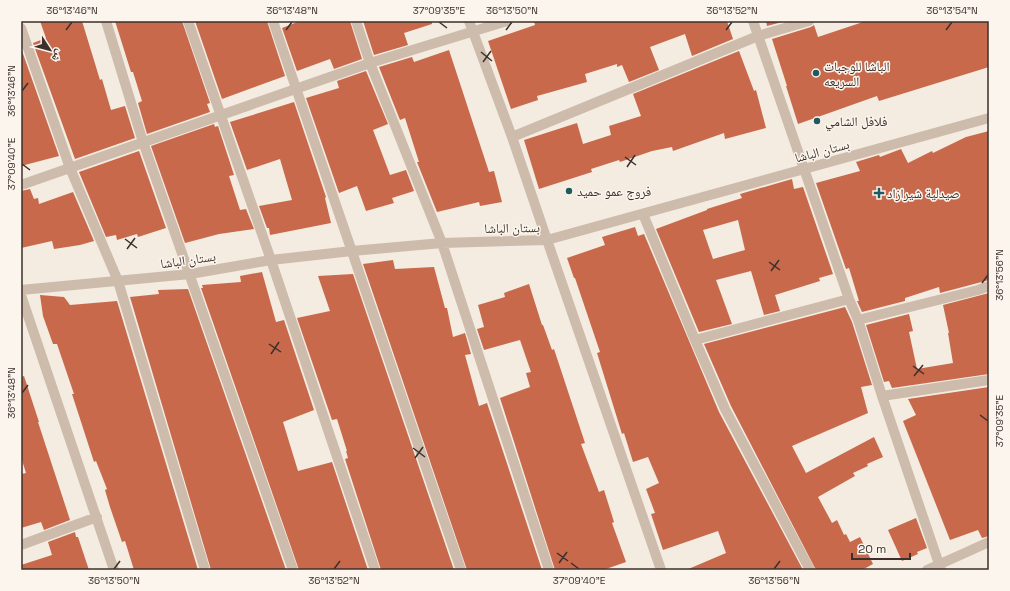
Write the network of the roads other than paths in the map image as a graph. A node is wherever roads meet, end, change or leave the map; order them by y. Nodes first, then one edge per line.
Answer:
1 (106, 21) edge
2 (188, 21) edge
3 (273, 21) edge
4 (356, 21) edge
5 (468, 21) edge
6 (506, 21) edge
7 (753, 21) edge
8 (809, 21) edge
9 (21, 28) edge
10 (472, 32) junction
11 (758, 36) junction
12 (370, 63) junction
13 (296, 89) junction
14 (221, 116) junction
15 (989, 118) edge
16 (512, 136) junction
17 (143, 142) junction
18 (70, 168) junction
19 (805, 169) junction
20 (21, 185) edge
21 (643, 214) junction
22 (546, 240) junction
23 (442, 243) junction
24 (352, 251) junction
25 (271, 260) junction
26 (190, 274) junction
27 (118, 281) junction
28 (989, 286) edge
29 (21, 290) edge
30 (21, 294) edge
31 (848, 299) junction
32 (858, 320) junction
33 (695, 340) junction
34 (989, 380) edge
35 (882, 396) junction
36 (97, 517) junction
37 (989, 542) edge
38 (21, 545) edge
39 (940, 567) edge
40 (114, 570) edge
41 (204, 570) edge
42 (293, 570) edge
43 (375, 570) edge
44 (461, 570) edge
45 (549, 570) edge
46 (661, 570) edge
47 (810, 570) edge
48 (927, 570) edge

1 - 17 street
2 - 14 street
3 - 13 street
4 - 12 street
5 - 10 street
6 - 10 street
7 - 11 street
8 - 11 street
9 - 18 street
10 - 12 street
10 - 16 street
11 - 16 street
11 - 19 street
12 - 13 street
12 - 23 street
13 - 14 street
13 - 24 street
14 - 17 street
14 - 25 street
15 - 19 street, بستان الباشا
16 - 22 street
17 - 18 street
17 - 26 street
18 - 20 street
18 - 27 street
19 - 21 street, بستان الباشا
19 - 31 street
21 - 22 street, بستان الباشا
21 - 33 street
22 - 23 street, بستان الباشا
22 - 46 street
23 - 24 street, بستان الباشا
23 - 45 street
24 - 25 street, بستان الباشا
24 - 44 street
25 - 26 street, بستان الباشا
25 - 43 street
26 - 27 street, بستان الباشا
26 - 42 street
27 - 29 street, بستان الباشا
27 - 41 street
28 - 32 street
30 - 36 street
31 - 32 street
31 - 33 street
32 - 35 street
33 - 47 street
34 - 35 street
35 - 39 street
36 - 38 street
36 - 40 street
37 - 39 street
39 - 48 street

